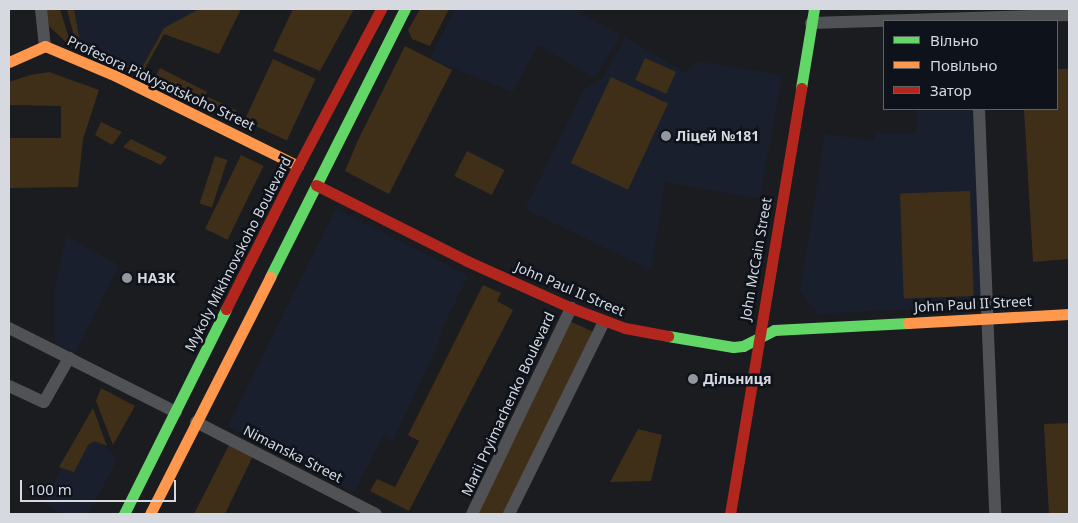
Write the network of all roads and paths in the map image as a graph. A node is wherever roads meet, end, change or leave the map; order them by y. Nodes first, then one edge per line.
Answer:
1 (41, 9) edge
2 (381, 9) edge
3 (405, 9) edge
4 (814, 9) edge
5 (1017, 12) edge
6 (1069, 15) edge
7 (975, 19) edge
8 (934, 20) edge
9 (883, 21) edge
10 (811, 23) junction
11 (45, 46) junction
12 (9, 62) edge
13 (980, 110) edge
14 (298, 166) junction
15 (316, 185) junction
16 (571, 308) junction
17 (1069, 314) edge
18 (988, 319) junction
19 (604, 322) junction
20 (9, 328) edge
21 (758, 339) junction
22 (69, 358) junction
23 (9, 386) edge
24 (176, 412) junction
25 (196, 422) junction
26 (124, 514) edge
27 (150, 514) edge
28 (376, 514) edge
29 (472, 514) edge
30 (509, 514) edge
31 (730, 514) edge
32 (995, 514) edge

1 - 11 street
2 - 14 main road, Mykoly Mikhnovskoho Boulevard
3 - 15 main road
4 - 10 main road, John McCain Street
5 - 6 street
5 - 7 street
7 - 8 street
9 - 10 street
10 - 21 main road, John McCain Street
11 - 12 main road, Profesora Pidvysotskoho Street
11 - 14 main road, Profesora Pidvysotskoho Street
13 - 18 street
14 - 24 main road, Mykoly Mikhnovskoho Boulevard
15 - 16 main road, John Paul II Street
15 - 25 main road
16 - 19 main road, John Paul II Street
16 - 29 street, Marii Pryimachenko Boulevard
17 - 18 main road, John Paul II Street
18 - 21 main road, John Paul II Street
18 - 32 street
19 - 21 main road, John Paul II Street
19 - 30 street
20 - 22 street
21 - 31 main road, John McCain Street
22 - 23 street
22 - 24 street
24 - 26 main road, Mykoly Mikhnovskoho Boulevard
25 - 27 main road
25 - 28 street, Nimanska Street

